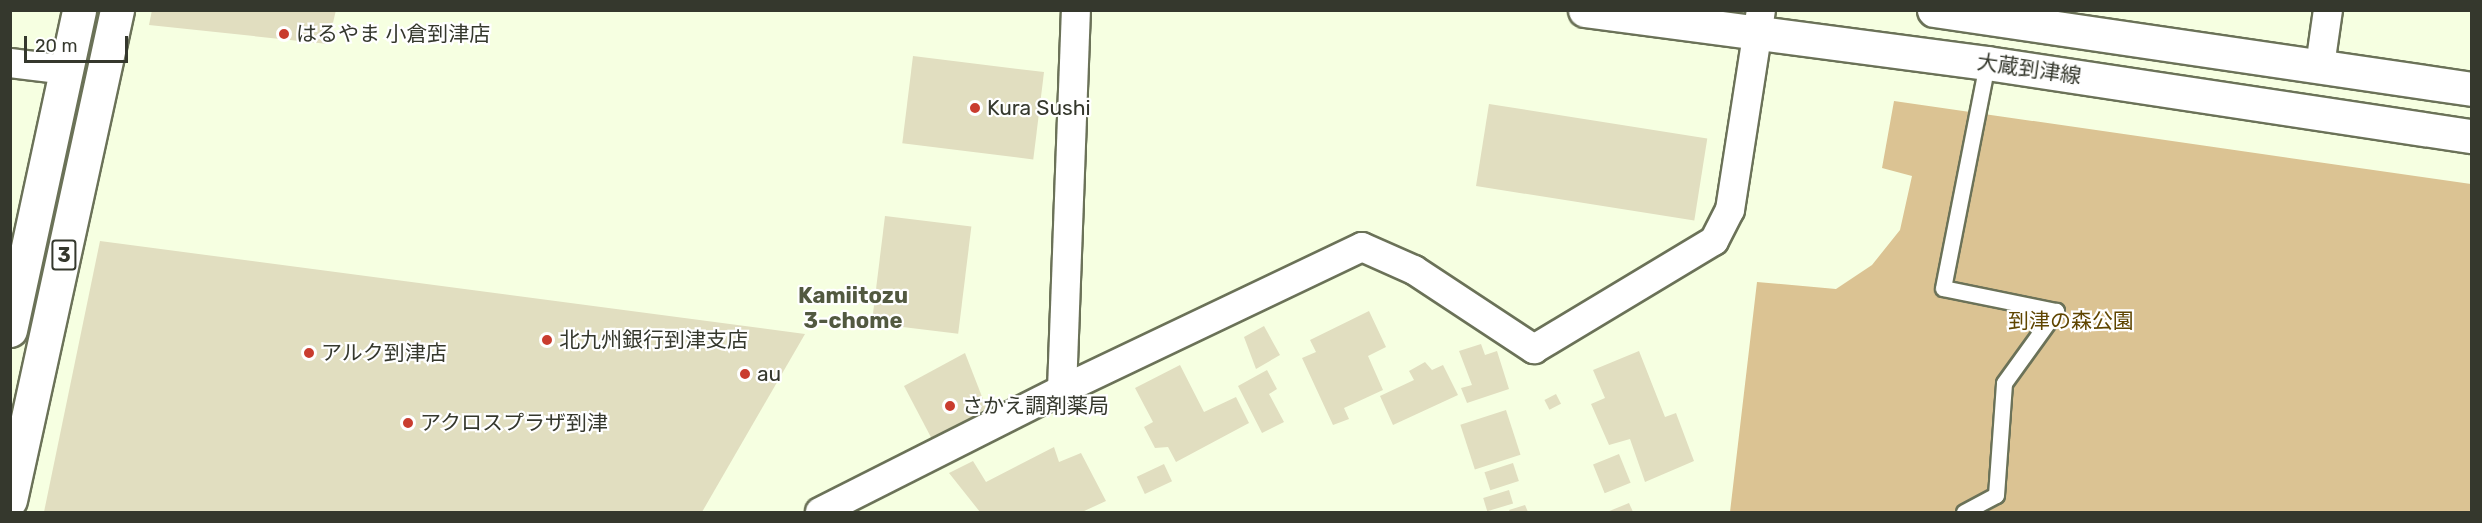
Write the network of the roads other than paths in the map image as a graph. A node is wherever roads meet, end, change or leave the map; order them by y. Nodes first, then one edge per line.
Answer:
1 (80, 10) edge
2 (117, 10) edge
3 (1076, 10) edge
4 (1585, 10) edge
5 (1934, 10) edge
6 (2328, 10) edge
7 (1760, 23) edge
8 (10, 63) edge
9 (1987, 63) junction
10 (2320, 66) junction
11 (66, 70) junction
12 (2472, 89) edge
13 (2472, 136) edge
14 (12, 317) edge
15 (1062, 390) junction
16 (10, 500) edge
17 (820, 513) edge
18 (1964, 513) edge

1 - 11 main road, 3
2 - 16 main road, 3
3 - 15 street
4 - 7 main road, 大蔵到津線
5 - 10 main road
6 - 10 street
7 - 9 main road, 大蔵到津線
7 - 15 street
8 - 11 street
9 - 13 main road, 大蔵到津線
9 - 18 lane
10 - 12 main road
11 - 14 main road, 3
15 - 17 street

